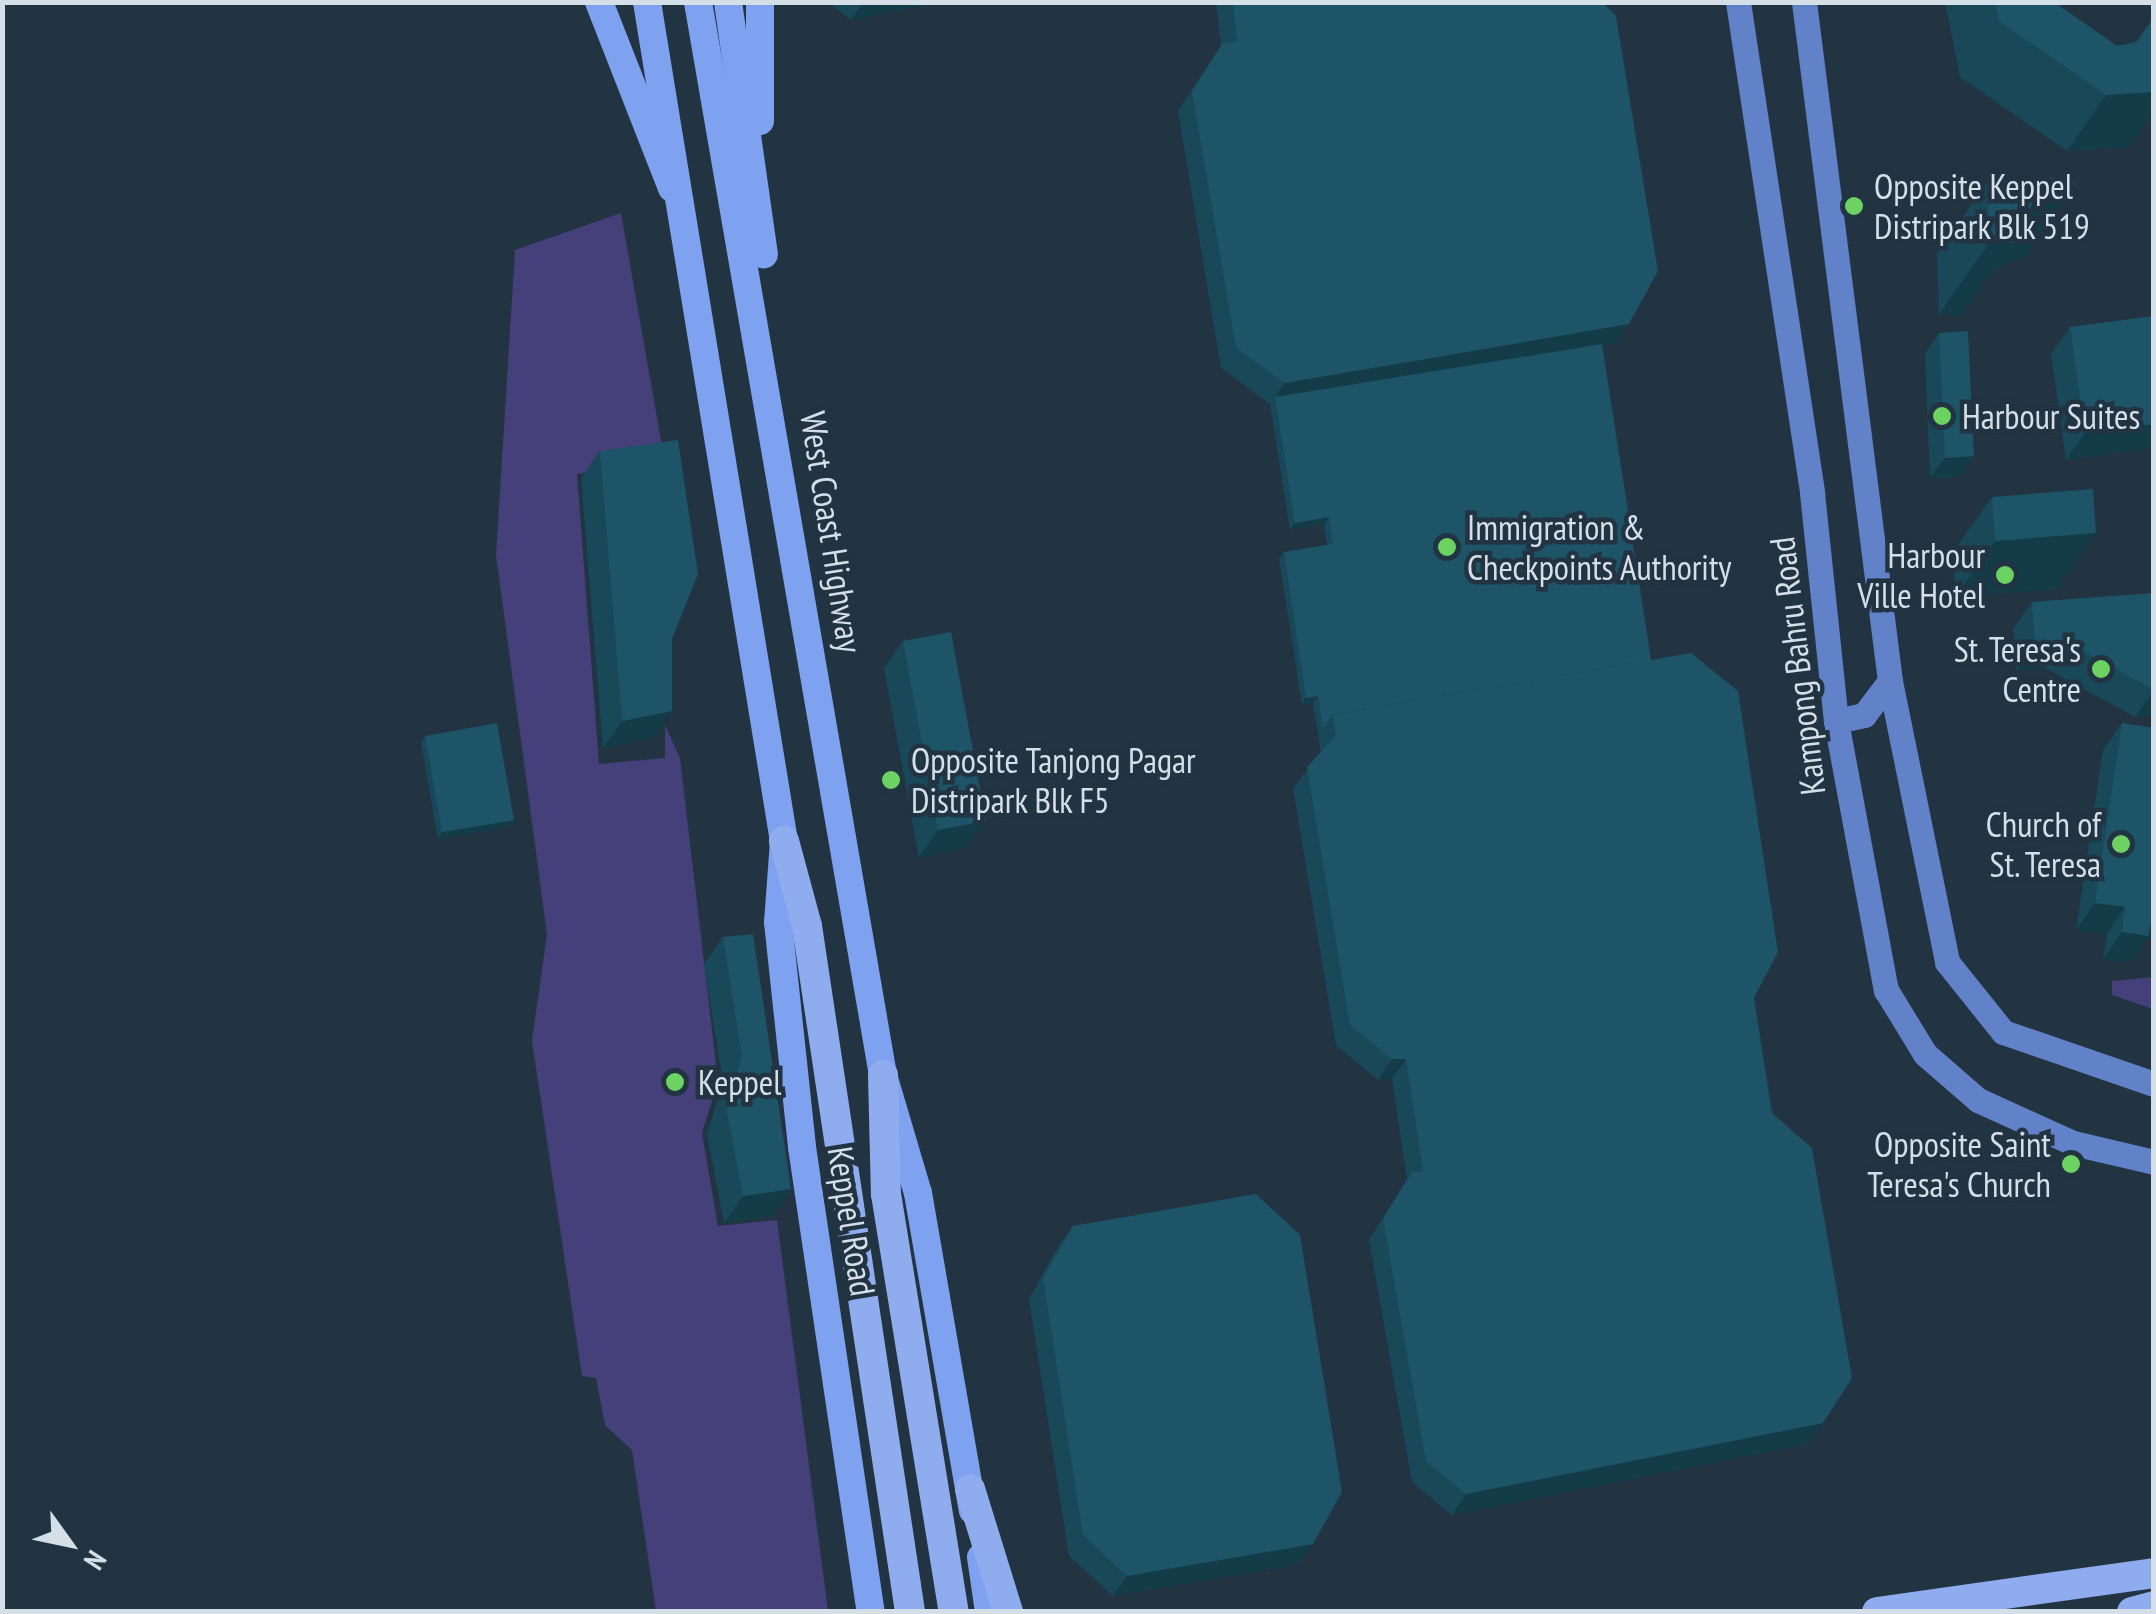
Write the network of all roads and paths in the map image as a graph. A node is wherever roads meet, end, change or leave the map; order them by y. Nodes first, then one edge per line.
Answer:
1 (599, 2) edge
2 (648, 2) edge
3 (698, 2) edge
4 (728, 2) edge
5 (760, 2) edge
6 (1738, 2) edge
7 (1804, 2) edge
8 (758, 172) junction
9 (672, 188) junction
10 (776, 415) junction
11 (1890, 681) junction
12 (1836, 722) junction
13 (784, 841) junction
14 (883, 1075) junction
15 (2154, 1084) edge
16 (2154, 1162) edge
17 (970, 1489) junction
18 (2154, 1574) edge
19 (2154, 1606) edge
20 (871, 1612) edge
21 (910, 1612) edge
22 (954, 1612) edge
23 (990, 1612) edge
24 (1008, 1612) edge
25 (1877, 1612) edge
26 (2004, 1612) edge
27 (2132, 1612) edge

1 - 9 highway
2 - 9 highway
3 - 10 highway, West Coast Highway
4 - 8 highway
5 - 8 highway
6 - 12 main road, Kampong Bahru Road
7 - 11 main road
8 - 10 highway
9 - 13 highway
10 - 14 highway, West Coast Highway
11 - 12 main road
11 - 15 main road
12 - 16 main road, Kampong Bahru Road
13 - 20 highway, Keppel Road
13 - 21 highway
14 - 17 highway, Keppel Road
14 - 22 highway
17 - 23 highway, Keppel Road
17 - 24 highway
18 - 25 highway
18 - 26 highway
19 - 27 highway

